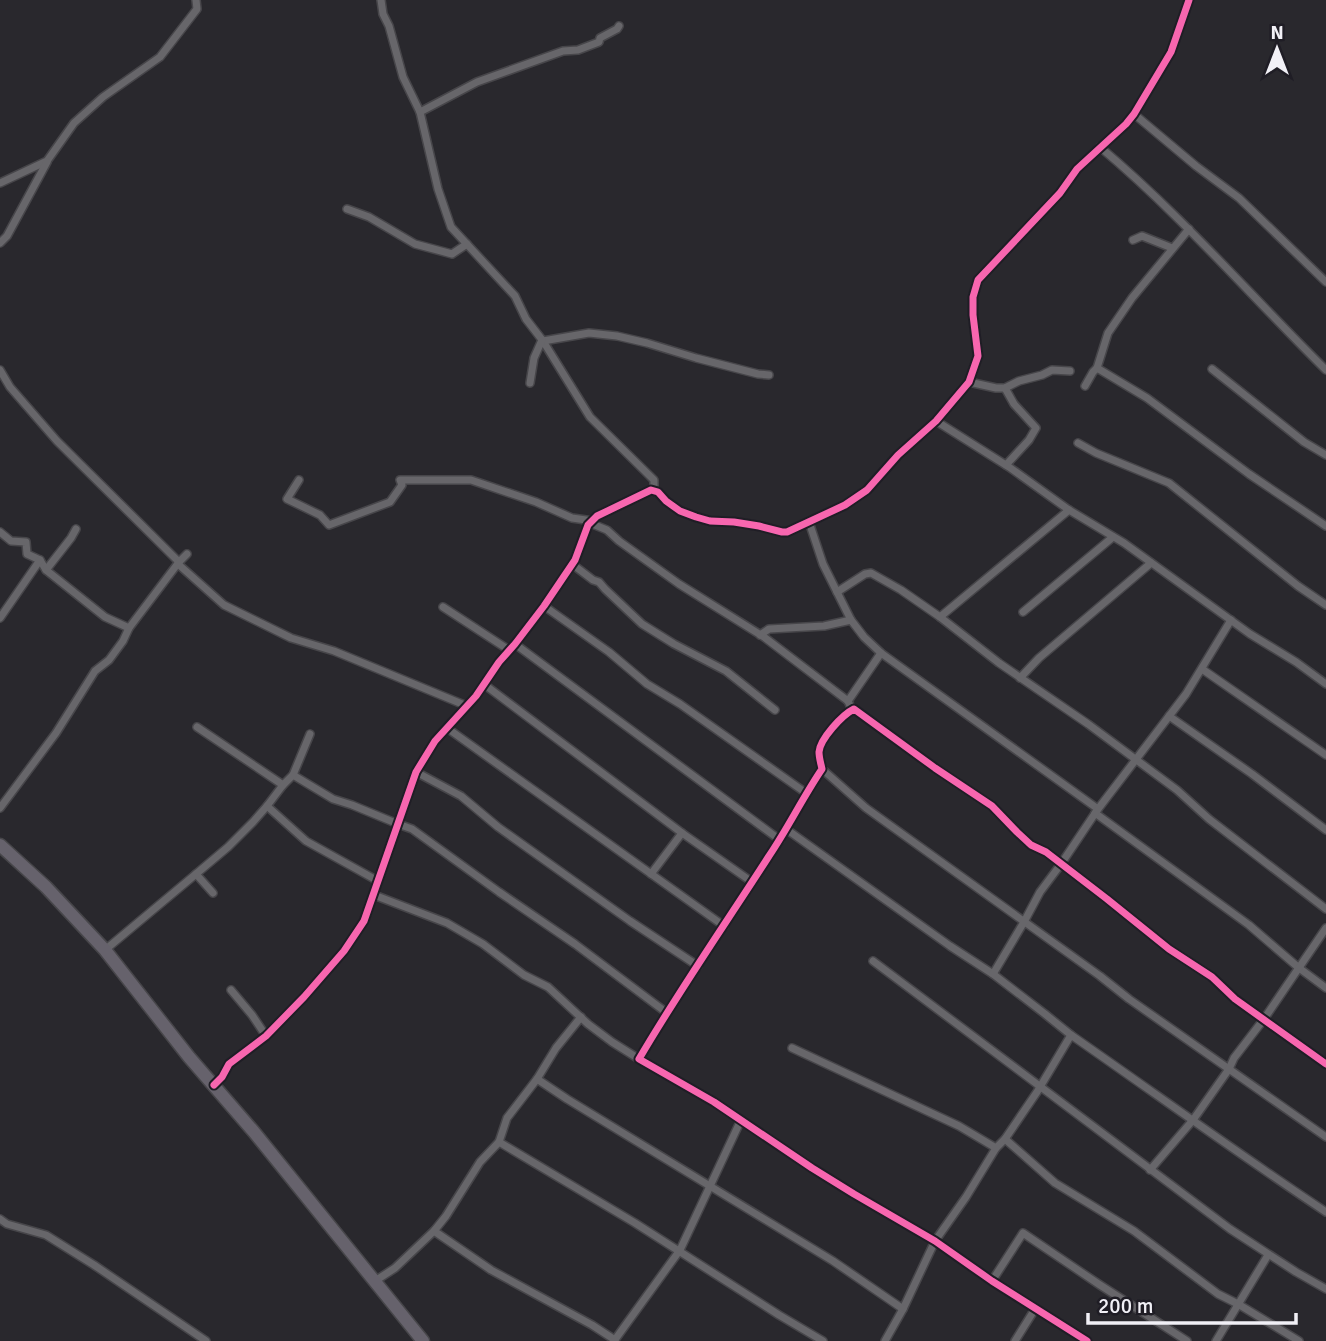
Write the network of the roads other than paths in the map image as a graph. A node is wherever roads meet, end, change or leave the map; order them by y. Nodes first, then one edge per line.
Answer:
1 (196, 0) edge
2 (381, 0) edge
3 (1189, 0) edge
4 (618, 26) dead end
5 (420, 112) junction
6 (1134, 114) junction
7 (1100, 147) junction
8 (47, 162) junction
9 (0, 183) edge
10 (347, 209) dead end
11 (1189, 229) junction
12 (1133, 240) dead end
13 (0, 243) edge
14 (467, 244) junction
15 (1172, 248) junction
16 (1326, 282) edge
17 (543, 341) junction
18 (1097, 368) junction
19 (1213, 369) dead end
20 (0, 370) edge
21 (1326, 370) edge
22 (1070, 371) dead end
23 (769, 375) dead end
24 (969, 382) junction
25 (530, 383) dead end
26 (1086, 386) dead end
27 (1005, 388) junction
28 (936, 421) junction
29 (1078, 443) dead end
30 (1326, 455) edge
31 (1006, 465) junction
32 (299, 480) dead end
33 (654, 491) junction
34 (1069, 509) junction
35 (591, 522) junction
36 (808, 522) junction
37 (1326, 526) edge
38 (76, 529) dead end
39 (0, 532) edge
40 (1113, 537) junction
41 (187, 554) dead end
42 (40, 560) junction
43 (178, 563) junction
44 (572, 564) junction
45 (1151, 564) junction
46 (46, 569) junction
47 (837, 592) junction
48 (1326, 605) edge
49 (544, 606) junction
50 (443, 607) dead end
51 (1023, 612) dead end
52 (940, 617) junction
53 (0, 618) edge
54 (851, 620) junction
55 (1231, 620) junction
56 (129, 628) junction
57 (760, 635) junction
58 (512, 647) junction
59 (881, 653) junction
60 (1202, 669) junction
61 (1020, 678) junction
62 (1326, 684) edge
63 (485, 685) junction
64 (848, 701) junction
65 (467, 706) junction
66 (775, 710) dead end
67 (852, 710) junction
68 (1169, 716) junction
69 (197, 727) dead end
70 (447, 727) junction
71 (310, 734) dead end
72 (1326, 755) edge
73 (1135, 760) junction
74 (822, 769) junction
75 (416, 772) junction
76 (293, 775) junction
77 (283, 785) junction
78 (806, 793) junction
79 (267, 806) junction
80 (0, 808) edge
81 (1096, 811) junction
82 (398, 824) junction
83 (786, 829) junction
84 (1326, 830) edge
85 (682, 833) junction
86 (780, 840) junction
87 (0, 845) edge
88 (1061, 864) junction
89 (196, 874) junction
90 (651, 874) junction
91 (378, 881) junction
92 (752, 882) junction
93 (213, 893) dead end
94 (374, 895) junction
95 (1326, 909) edge
96 (1024, 922) junction
97 (724, 926) junction
98 (1326, 928) edge
99 (105, 950) junction
100 (873, 961) dead end
101 (698, 966) junction
102 (1299, 968) junction
103 (993, 974) junction
104 (1326, 988) edge
105 (231, 990) dead end
106 (667, 1013) junction
107 (581, 1017) junction
108 (1264, 1019) junction
109 (1071, 1035) junction
110 (266, 1036) junction
111 (792, 1048) dead end
112 (639, 1059) junction
113 (1326, 1064) edge
114 (1229, 1069) junction
115 (537, 1079) junction
116 (214, 1085) junction
117 (1040, 1086) junction
118 (741, 1120) junction
119 (1193, 1120) junction
120 (1326, 1137) edge
121 (1004, 1139) junction
122 (499, 1142) junction
123 (996, 1149) junction
124 (1150, 1170) junction
125 (711, 1186) junction
126 (1326, 1213) edge
127 (0, 1219) edge
128 (434, 1231) junction
129 (935, 1241) junction
130 (680, 1250) junction
131 (1268, 1255) junction
132 (375, 1281) junction
133 (992, 1281) junction
134 (1326, 1289) edge
135 (1238, 1304) junction
136 (903, 1309) junction
137 (1035, 1309) junction
138 (1085, 1340) edge
139 (206, 1341) edge
140 (424, 1341) edge
141 (615, 1341) edge
142 (823, 1341) edge
143 (886, 1341) edge
144 (1015, 1341) edge
145 (1187, 1341) edge
146 (1216, 1341) edge
147 (1299, 1341) edge

1 - 8 street
2 - 5 street
3 - 6 street
4 - 5 street
5 - 14 street
6 - 7 street
6 - 16 street
7 - 11 street
7 - 24 street
8 - 9 street
8 - 13 street
10 - 14 street
11 - 15 street
11 - 21 street
12 - 15 street
14 - 17 street
15 - 18 street
17 - 23 street
17 - 25 street
17 - 33 street
18 - 26 street
18 - 37 street
19 - 30 street
20 - 43 street
22 - 27 street
24 - 27 street
24 - 28 street
27 - 31 street
28 - 31 street
28 - 36 street
29 - 48 street
31 - 34 street
32 - 35 street
33 - 35 street
33 - 36 street
34 - 40 street
34 - 52 street
35 - 44 street
35 - 57 street
36 - 47 street
38 - 46 street
39 - 42 street
40 - 45 street
40 - 51 street
41 - 43 street
42 - 46 street
42 - 53 street
43 - 56 street
43 - 65 street
44 - 49 street
44 - 66 street
45 - 55 street
45 - 61 street
46 - 56 street
47 - 52 street
47 - 54 street
49 - 58 street
49 - 78 street
50 - 58 street
52 - 61 street
54 - 57 street
54 - 59 street
55 - 60 street
55 - 62 street
56 - 80 street
57 - 64 street
58 - 63 street
58 - 86 street
59 - 64 street
59 - 81 street
60 - 68 street
60 - 72 street
61 - 73 street
63 - 65 street
63 - 85 street
64 - 67 street
65 - 70 street
67 - 74 street
67 - 88 street
68 - 73 street
68 - 84 street
69 - 77 street
70 - 75 street
70 - 90 street
71 - 76 street
73 - 81 street
73 - 95 street
74 - 78 street
74 - 96 street
75 - 82 street
75 - 101 street
76 - 77 street
76 - 82 street
77 - 79 street
78 - 83 street
79 - 89 street
79 - 91 street
81 - 88 street
81 - 102 street
82 - 91 street
82 - 106 street
83 - 86 street
83 - 103 street
85 - 90 street
85 - 92 street
86 - 92 street
87 - 99 highway
88 - 96 street
88 - 108 street
89 - 93 street
89 - 99 street
90 - 97 street
91 - 94 street
92 - 97 street
94 - 107 street
94 - 110 street
96 - 103 street
96 - 114 street
97 - 101 street
98 - 102 street
99 - 116 highway
100 - 117 street
101 - 106 street
102 - 104 street
102 - 108 street
103 - 109 street
105 - 110 street
106 - 112 street
107 - 112 street
107 - 115 street
108 - 113 street
108 - 114 street
109 - 117 street
109 - 119 street
110 - 116 street
111 - 123 street
112 - 118 street
114 - 119 street
114 - 120 street
115 - 122 street
115 - 125 street
116 - 132 highway
117 - 121 street
117 - 124 street
118 - 125 street
118 - 129 street
119 - 124 street
119 - 126 street
121 - 123 street
121 - 135 street
122 - 128 street
122 - 130 street
123 - 129 street
124 - 131 street
125 - 130 street
125 - 136 street
127 - 139 street
128 - 132 street
128 - 141 street
129 - 133 street
129 - 136 street
130 - 141 street
130 - 142 street
131 - 134 street
131 - 135 street
132 - 140 highway
133 - 137 street
133 - 145 street
135 - 146 street
135 - 147 street
136 - 143 street
137 - 138 street
137 - 144 street

